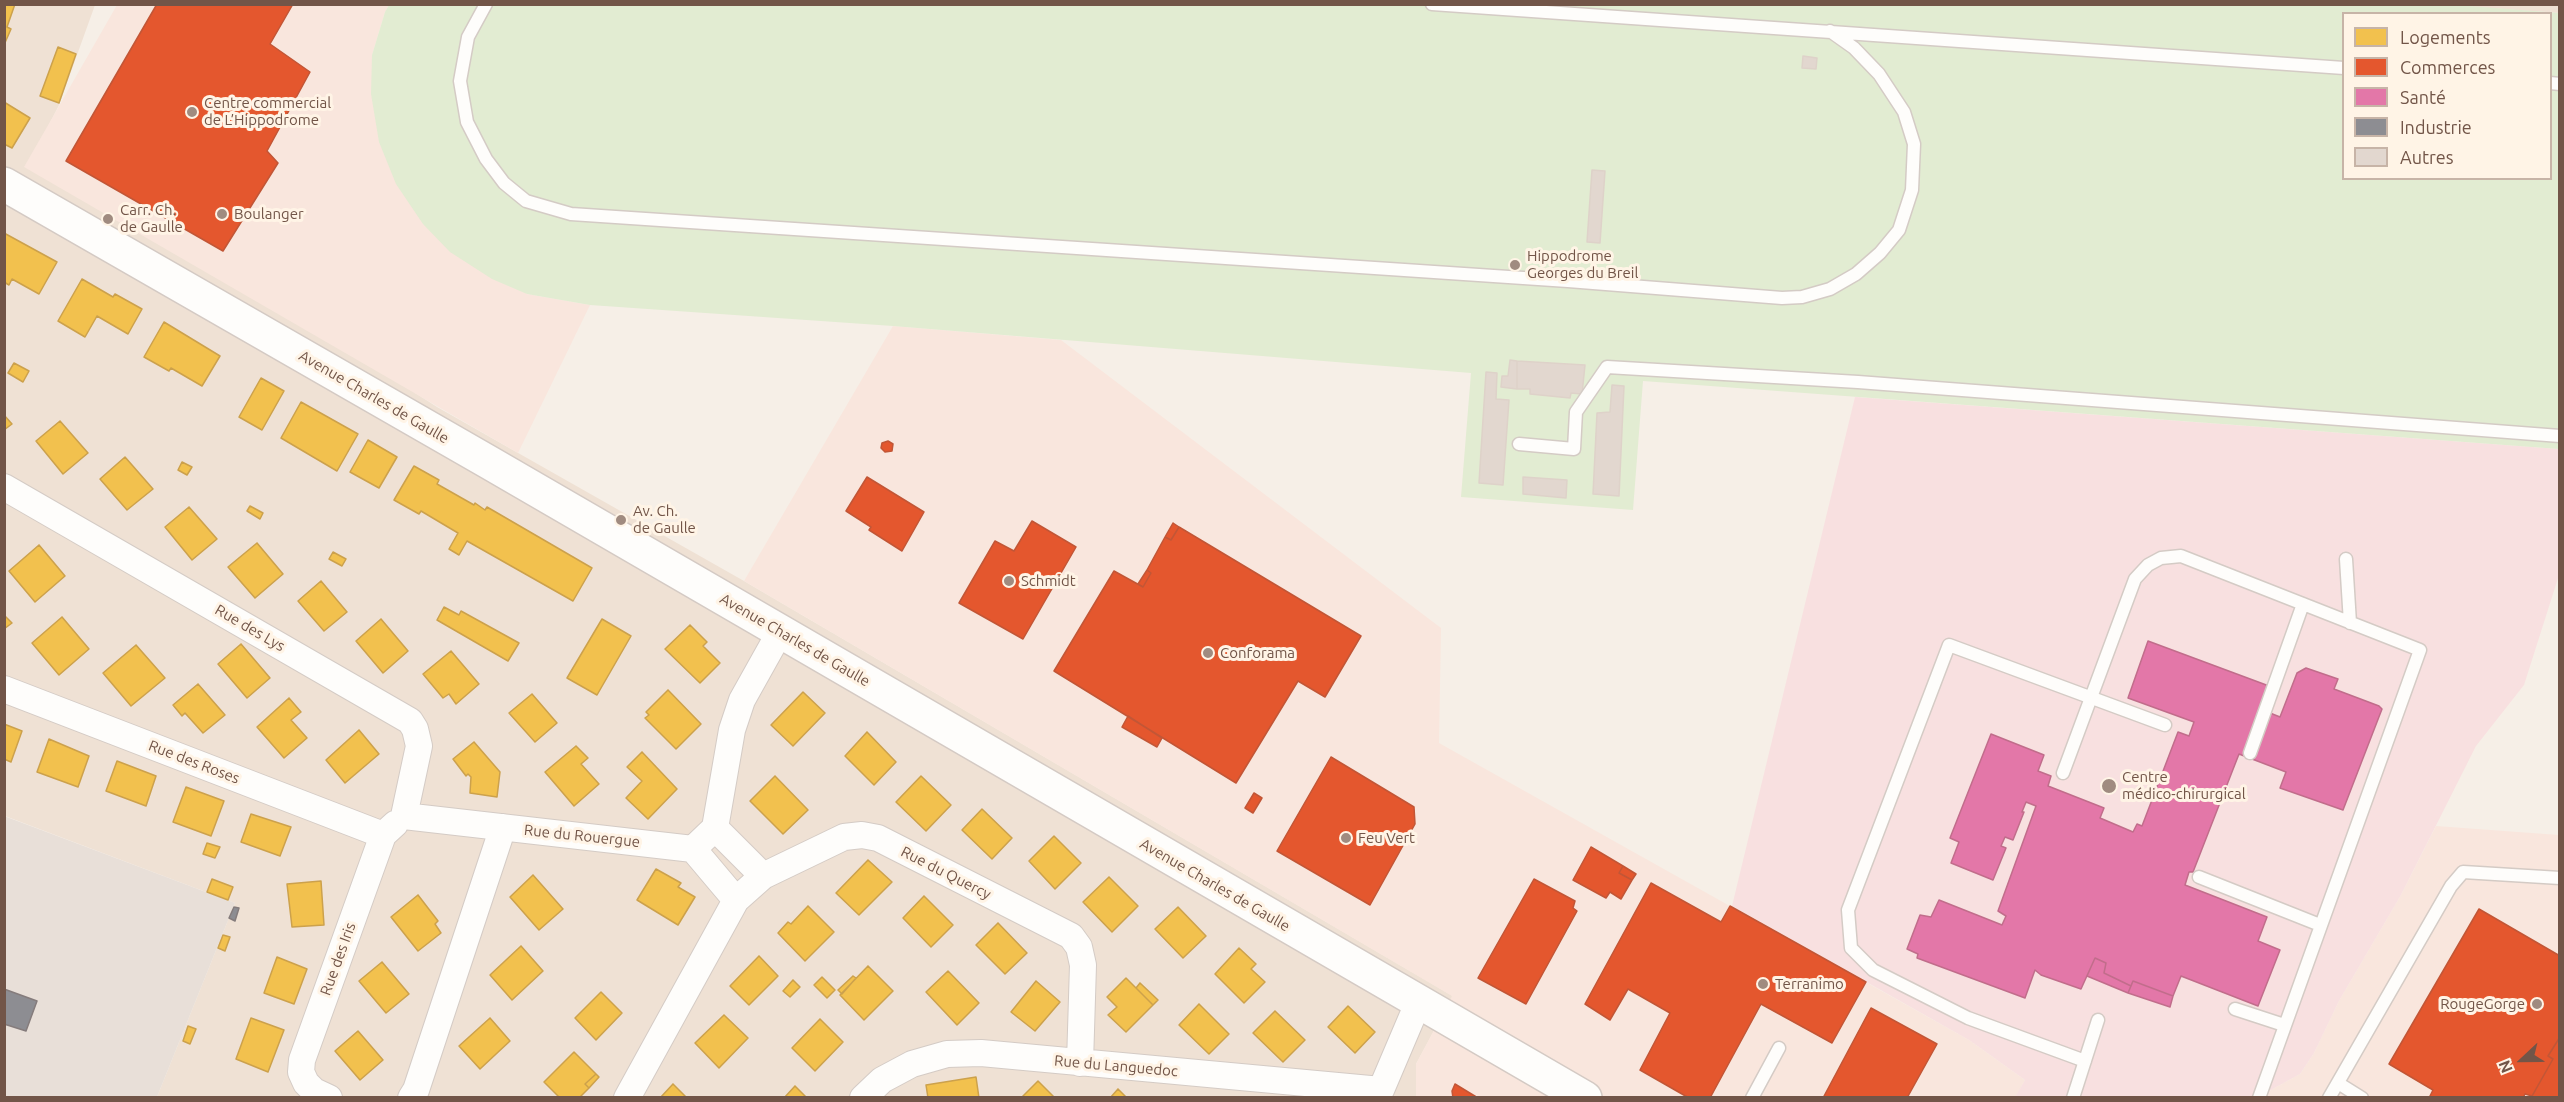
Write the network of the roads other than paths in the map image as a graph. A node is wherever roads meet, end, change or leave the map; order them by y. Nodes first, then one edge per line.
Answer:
1 (486, 4) edge
2 (1432, 4) edge
3 (1830, 31) junction
4 (2342, 68) edge
5 (4, 184) edge
6 (2559, 436) edge
7 (1519, 444) dead end
8 (4, 487) edge
9 (2346, 559) dead end
10 (2303, 604) junction
11 (2350, 622) junction
12 (780, 632) junction
13 (4, 689) edge
14 (2091, 698) junction
15 (2165, 725) dead end
16 (2250, 753) dead end
17 (2063, 773) dead end
18 (404, 816) junction
19 (503, 828) junction
20 (715, 828) junction
21 (383, 835) junction
22 (693, 849) junction
23 (763, 876) junction
24 (2199, 877) dead end
25 (2559, 878) edge
26 (736, 900) junction
27 (2320, 925) junction
28 (1418, 1003) junction
29 (2235, 1009) dead end
30 (2098, 1020) dead end
31 (2284, 1025) junction
32 (1779, 1048) dead end
33 (2085, 1061) junction
34 (1080, 1063) junction
35 (2338, 1083) junction
36 (1384, 1094) edge
37 (329, 1098) edge
38 (411, 1098) edge
39 (627, 1098) edge
40 (863, 1098) edge
41 (1584, 1098) edge
42 (1752, 1098) edge
43 (2073, 1098) edge
44 (2259, 1098) edge
45 (2329, 1098) edge
46 (2362, 1098) edge

1 - 3 lane
2 - 3 lane
3 - 4 lane
5 - 12 main road, Avenue Charles de Gaulle
6 - 7 lane
8 - 18 street, Rue des Lys
9 - 11 lane
10 - 11 lane
10 - 14 lane
10 - 16 lane
11 - 27 lane
12 - 20 street
12 - 28 main road, Avenue Charles de Gaulle
13 - 21 street, Rue des Roses
14 - 15 lane
14 - 17 lane
14 - 33 lane
18 - 19 street, Rue du Rouergue
18 - 21 street, Rue des Iris
19 - 22 street, Rue du Rouergue
19 - 38 street
20 - 22 street
20 - 23 street
21 - 37 street, Rue des Iris
22 - 26 street
23 - 26 street
23 - 34 street, Rue du Quercy
24 - 27 lane
25 - 35 lane
26 - 39 street
27 - 31 lane
28 - 36 street, Rue du Languedoc
28 - 41 main road, Avenue Charles de Gaulle
29 - 31 lane
30 - 33 lane
31 - 44 lane
32 - 42 lane
33 - 43 lane
34 - 36 street, Rue du Languedoc
34 - 40 street, Rue du Languedoc
35 - 45 lane
35 - 46 lane

